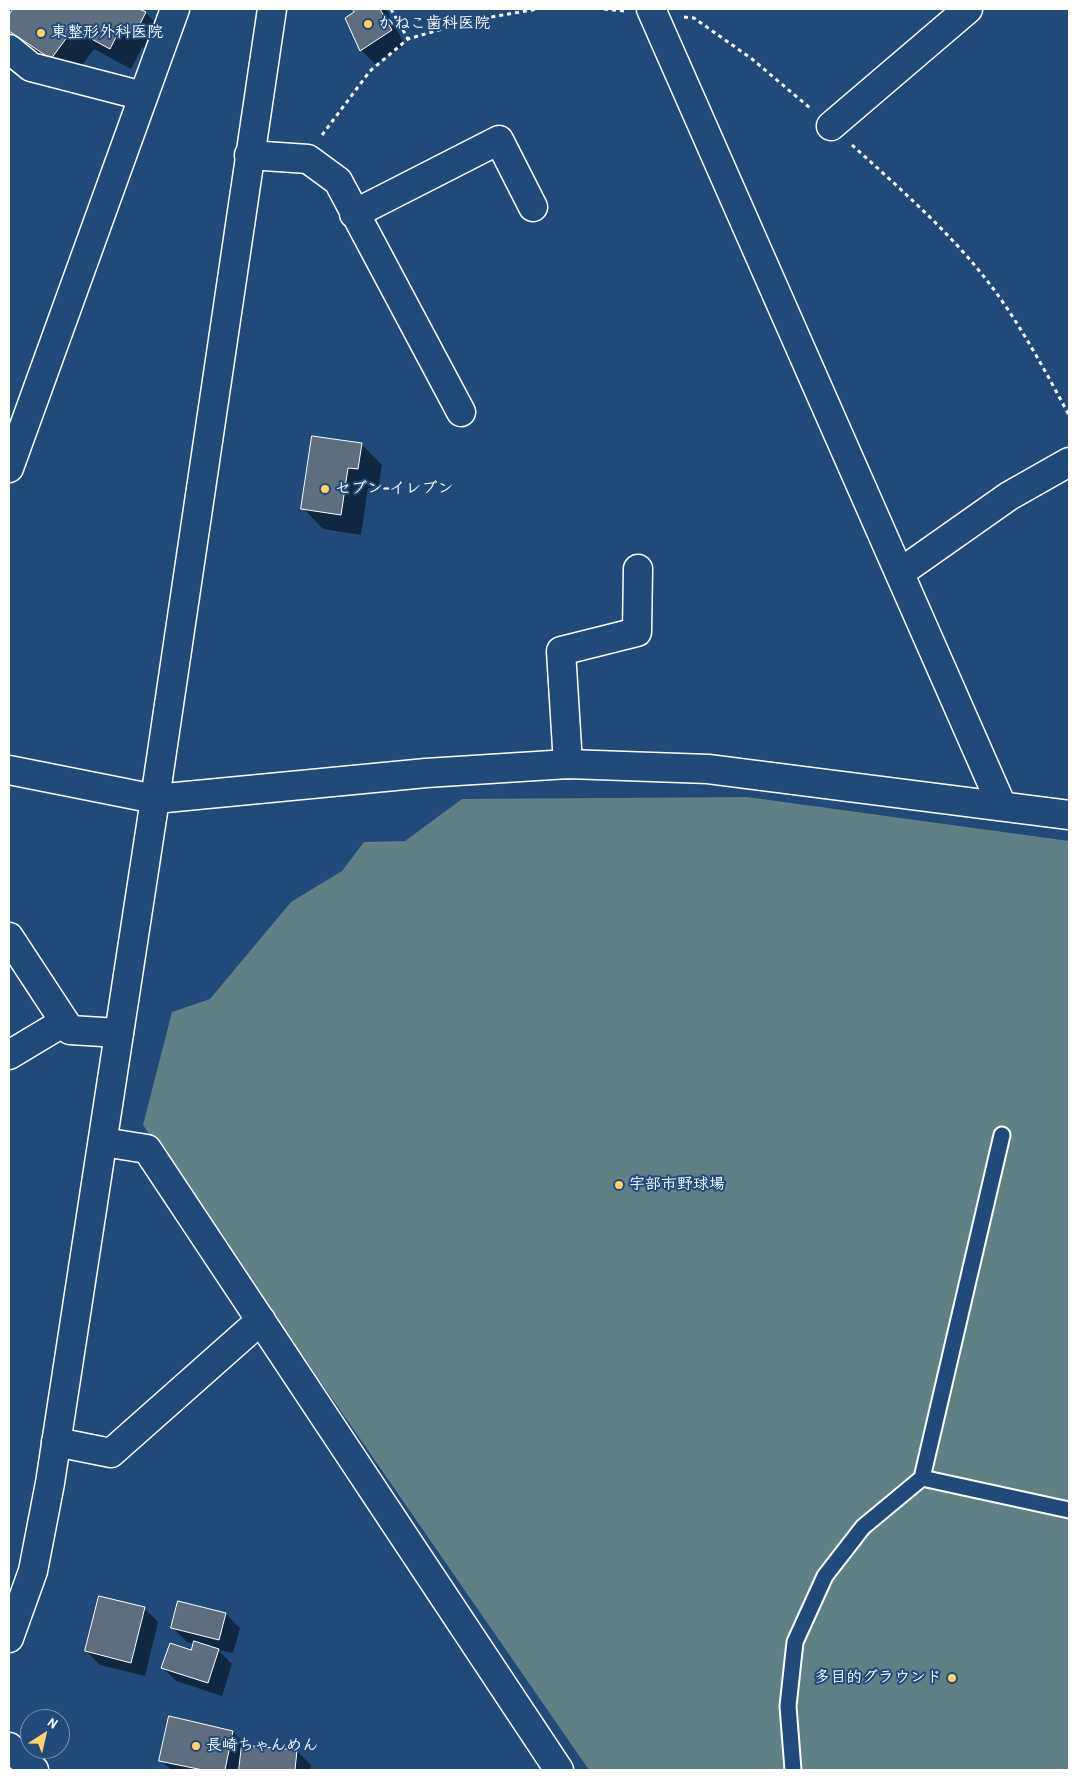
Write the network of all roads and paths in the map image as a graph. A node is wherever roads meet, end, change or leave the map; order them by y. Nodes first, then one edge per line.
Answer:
1 (175, 9) edge
2 (272, 9) edge
3 (391, 9) edge
4 (538, 9) edge
5 (968, 9) edge
6 (652, 11) edge
7 (408, 39) junction
8 (9, 50) edge
9 (143, 96) junction
10 (831, 126) junction
11 (249, 155) junction
12 (308, 160) junction
13 (534, 207) dead end
14 (354, 214) junction
15 (461, 412) dead end
16 (1069, 415) edge
17 (1069, 462) edge
18 (9, 468) edge
19 (638, 569) dead end
20 (900, 572) junction
21 (568, 764) junction
22 (9, 770) edge
23 (156, 799) junction
24 (1002, 806) junction
25 (1069, 815) edge
26 (9, 937) edge
27 (64, 1022) junction
28 (119, 1033) junction
29 (9, 1055) edge
30 (1002, 1135) dead end
31 (103, 1142) junction
32 (261, 1320) junction
33 (56, 1442) junction
34 (922, 1478) junction
35 (1069, 1510) edge
36 (9, 1638) edge
37 (9, 1747) edge
38 (34, 1770) edge
39 (559, 1770) edge
40 (793, 1770) edge

1 - 9 main road
2 - 11 main road
3 - 7 path
4 - 7 path
5 - 10 main road
6 - 10 path
6 - 20 main road
7 - 12 path
8 - 9 main road
9 - 18 main road
10 - 16 path
11 - 12 main road
11 - 23 main road
12 - 14 main road
13 - 14 main road
14 - 15 main road
17 - 20 main road
19 - 21 main road
20 - 24 main road
21 - 23 main road
21 - 24 main road
22 - 23 main road
23 - 28 main road
24 - 25 main road
26 - 27 main road
27 - 28 main road
27 - 29 main road
28 - 31 main road
30 - 34 lane
31 - 32 main road
31 - 33 main road
32 - 33 main road
32 - 39 main road
33 - 36 main road
34 - 35 lane
34 - 40 lane
37 - 38 main road

